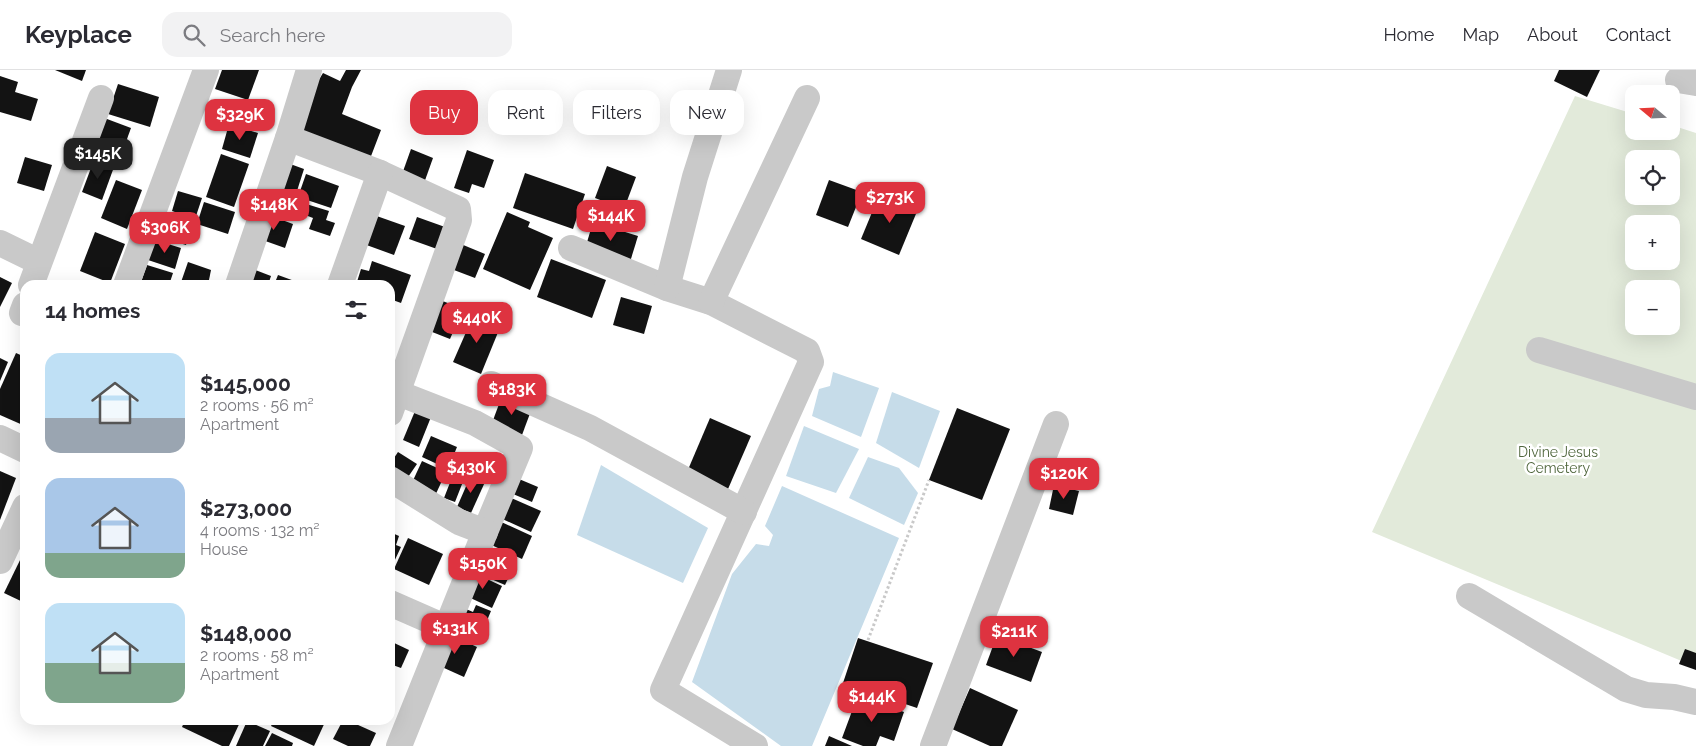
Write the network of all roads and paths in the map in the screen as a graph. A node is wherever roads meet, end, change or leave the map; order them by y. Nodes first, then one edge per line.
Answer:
1 (206, 70) edge
2 (309, 70) edge
3 (729, 70) edge
4 (102, 98) dead end
5 (807, 98) dead end
6 (288, 138) junction
7 (380, 173) junction
8 (0, 243) edge
9 (571, 248) dead end
10 (35, 273) edge
11 (128, 280) edge
12 (240, 280) edge
13 (342, 280) edge
14 (667, 288) junction
15 (711, 302) junction
16 (1539, 350) dead end
17 (491, 384) dead end
18 (1696, 397) edge
19 (395, 400) edge
20 (395, 403) edge
21 (1056, 424) dead end
22 (0, 438) edge
23 (20, 448) edge
24 (928, 480) dead end
25 (395, 482) edge
26 (744, 512) junction
27 (20, 516) edge
28 (484, 532) junction
29 (4, 545) edge
30 (1469, 596) dead end
31 (395, 605) edge
32 (447, 628) junction
33 (868, 640) dead end
34 (1696, 702) edge
35 (400, 728) edge
36 (755, 746) edge
37 (933, 746) edge

1 - 11 street
2 - 6 street
3 - 14 street
4 - 10 street
5 - 15 street
6 - 7 street
6 - 12 street
7 - 13 street
7 - 19 street
8 - 10 street
9 - 14 street
14 - 15 street
15 - 26 street
16 - 18 street
17 - 26 street
20 - 28 street
21 - 37 street
22 - 23 street
24 - 33 path
25 - 28 street
26 - 36 street
27 - 29 street
28 - 32 street
30 - 34 street
31 - 32 street
32 - 35 street

